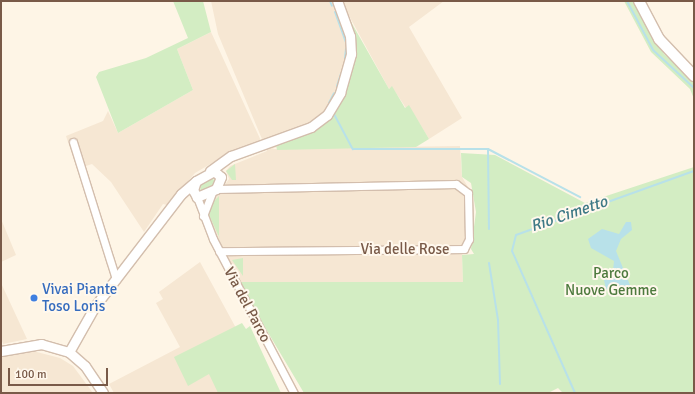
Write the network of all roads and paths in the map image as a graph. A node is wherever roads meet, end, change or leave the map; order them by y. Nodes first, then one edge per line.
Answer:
1 (337, 1) edge
2 (639, 1) edge
3 (692, 72) edge
4 (72, 142) dead end
5 (256, 149) junction
6 (210, 171) junction
7 (221, 176) junction
8 (196, 181) junction
9 (235, 187) junction
10 (214, 191) junction
11 (196, 196) junction
12 (178, 200) junction
13 (203, 216) junction
14 (219, 251) junction
15 (116, 279) junction
16 (1, 351) edge
17 (68, 352) junction
18 (104, 393) edge
19 (294, 393) edge

1 - 5 street
2 - 3 main road
4 - 15 street
5 - 6 street
5 - 7 street
6 - 7 street
6 - 8 street
7 - 9 street
7 - 10 street
8 - 11 street
8 - 12 street
9 - 10 street, Via delle Rose
9 - 14 street, Via delle Rose
10 - 11 street
10 - 13 street
11 - 12 street
11 - 13 street, Via del Parco
12 - 15 street
13 - 14 street, Via del Parco
14 - 19 street, Via del Parco
15 - 17 street
16 - 17 street
17 - 18 street

